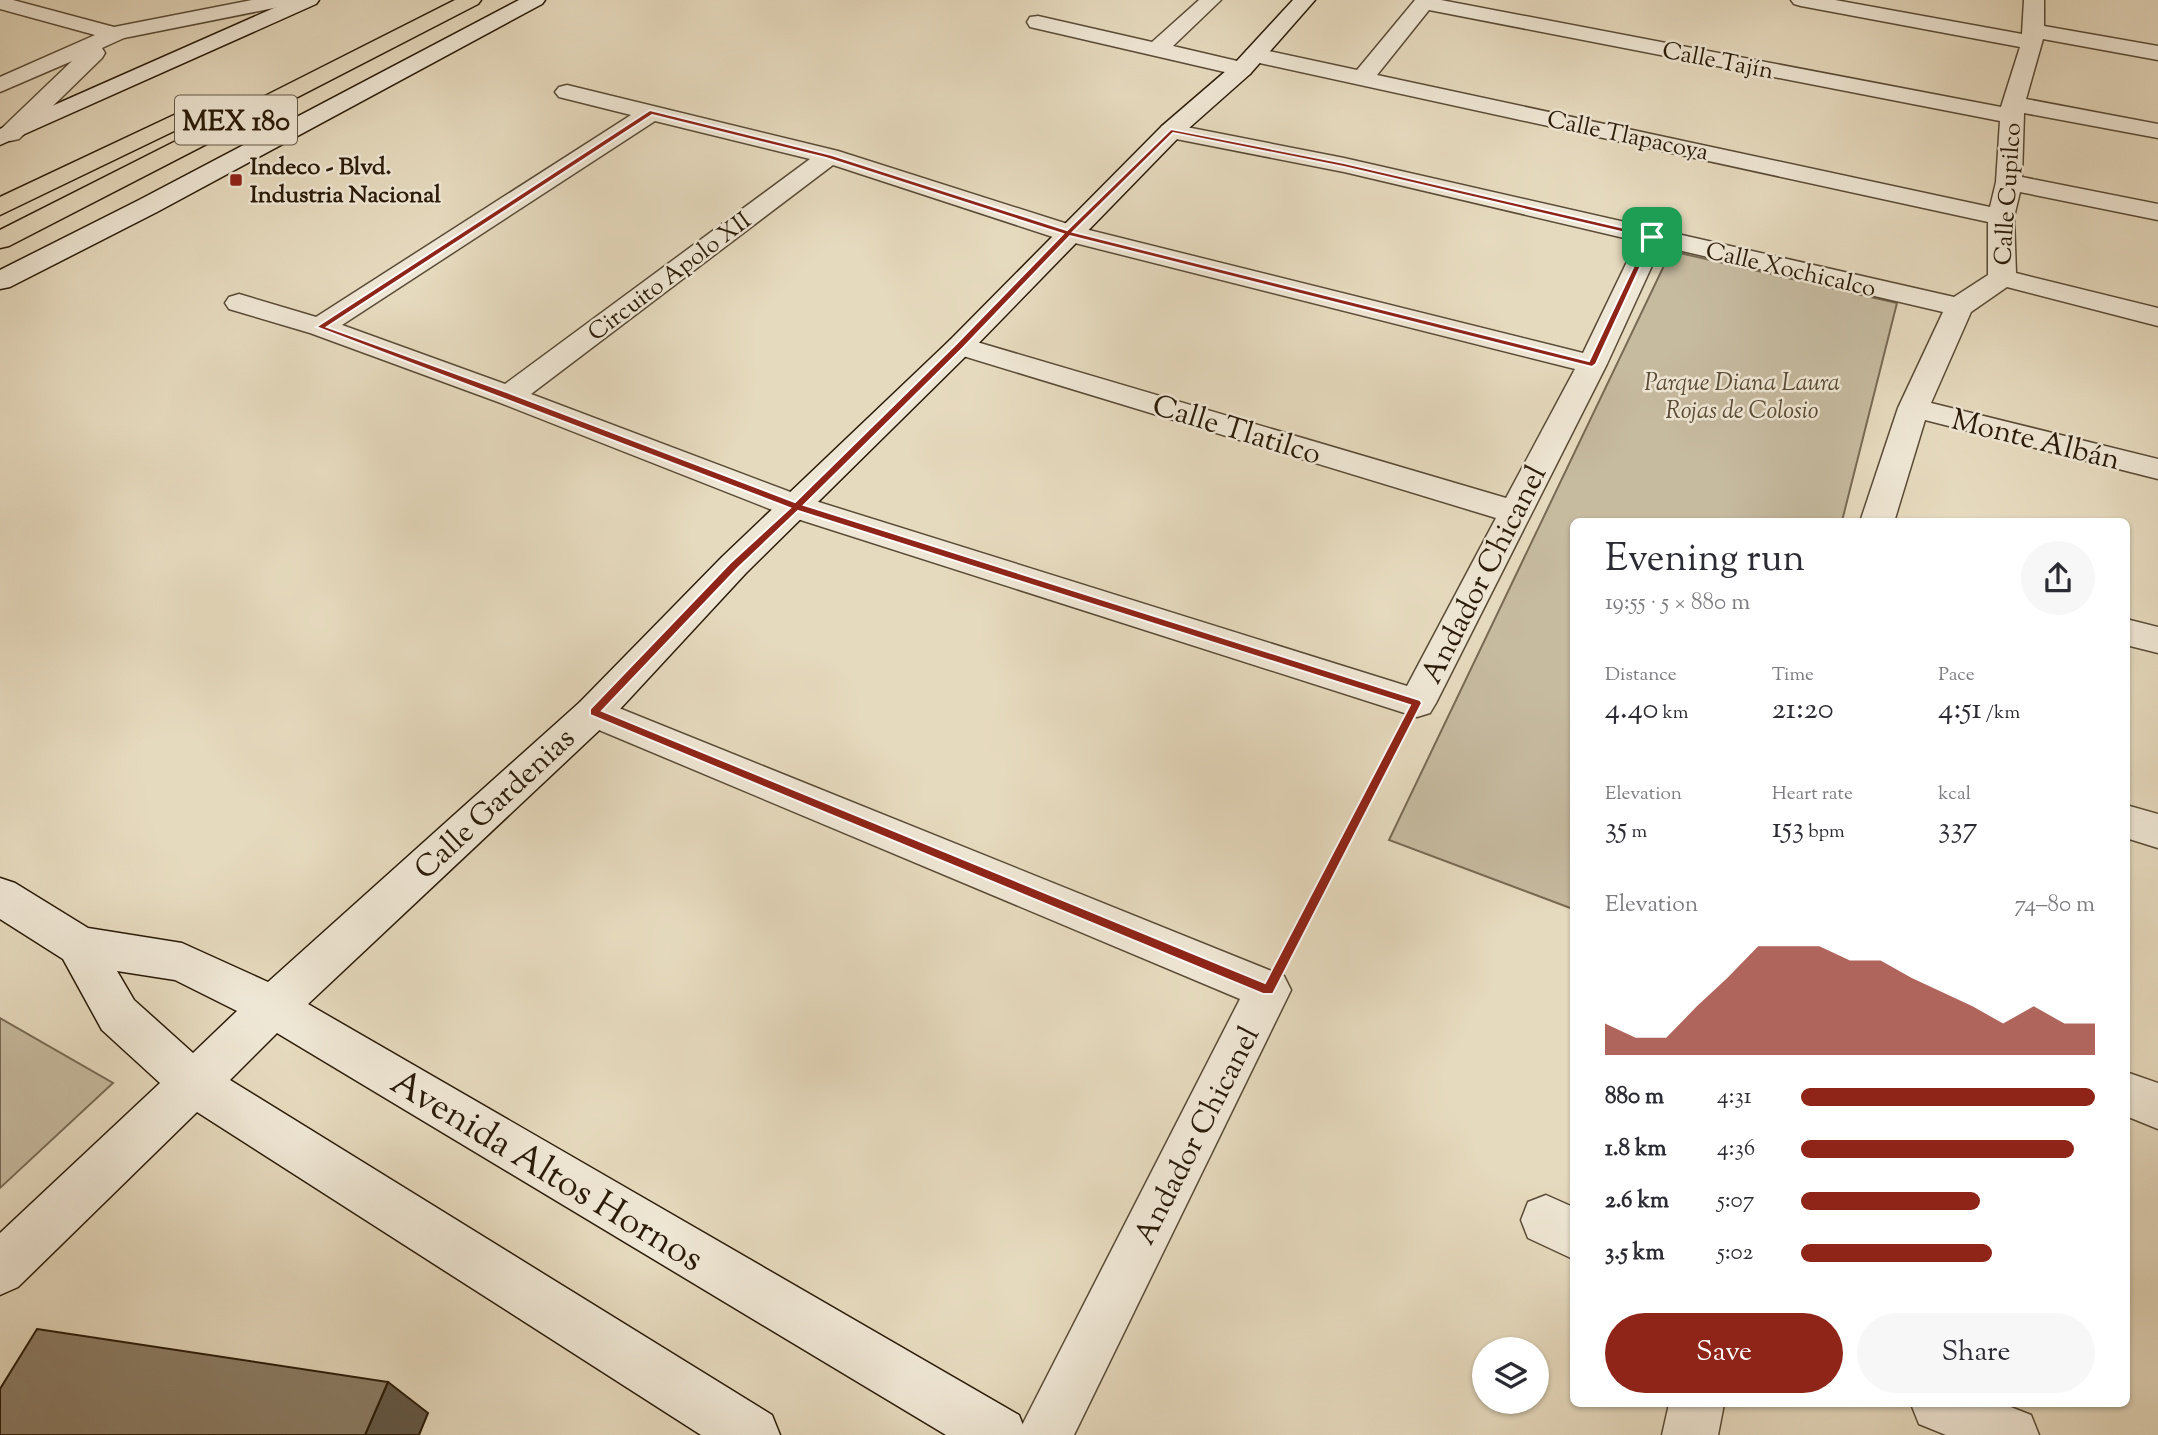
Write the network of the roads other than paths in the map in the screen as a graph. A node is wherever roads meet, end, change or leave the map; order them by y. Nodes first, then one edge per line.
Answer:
1 (195, 0) edge
2 (284, 0) edge
3 (309, 0) edge
4 (422, 0) edge
5 (471, 0) edge
6 (535, 0) edge
7 (1211, 0) edge
8 (1305, 0) edge
9 (1801, 0) edge
10 (2034, 0) edge
11 (1425, 2) edge
12 (0, 3) edge
13 (399, 11) dead end
14 (1038, 22) dead end
15 (114, 34) junction
16 (2033, 37) junction
17 (1156, 50) junction
18 (2158, 53) edge
19 (1248, 62) junction
20 (1363, 77) junction
21 (0, 85) edge
22 (567, 92) dead end
23 (209, 105) dead end
24 (2012, 110) junction
25 (650, 113) junction
26 (1171, 131) junction
27 (2158, 131) edge
28 (5, 136) edge
29 (829, 156) junction
30 (2009, 182) junction
31 (0, 207) edge
32 (2158, 212) edge
33 (2001, 217) junction
34 (1068, 233) junction
35 (1652, 237) junction
36 (0, 240) edge
37 (2002, 278) junction
38 (0, 281) edge
39 (239, 303) dead end
40 (1959, 307) junction
41 (2158, 317) edge
42 (320, 327) junction
43 (960, 346) junction
44 (1592, 364) junction
45 (509, 396) junction
46 (1913, 408) junction
47 (2158, 470) edge
48 (797, 507) junction
49 (1515, 512) junction
50 (1878, 518) edge
51 (2130, 633) edge
52 (2158, 640) edge
53 (594, 712) junction
54 (2130, 822) edge
55 (2158, 831) edge
56 (0, 896) edge
57 (79, 946) junction
58 (273, 1007) junction
59 (193, 1083) junction
60 (2130, 1096) edge
61 (2158, 1106) edge
62 (0, 1269) edge
63 (1696, 1407) edge
64 (1946, 1407) edge
65 (752, 1435) edge
66 (999, 1435) edge
67 (1045, 1435) edge
68 (1689, 1435) edge
69 (2011, 1435) edge

1 - 15 street
2 - 15 street
3 - 28 street
4 - 13 highway
5 - 36 highway, MEX 180
6 - 38 street
7 - 17 street
8 - 19 street, Calle Gardenias
9 - 16 street
10 - 16 street, Calle Cupilco
11 - 20 street
11 - 24 street, Calle Tajín
12 - 15 street
14 - 17 street, Calle Tlapacoya
15 - 21 street
15 - 28 street
16 - 18 street
16 - 24 street, Calle Cupilco
17 - 19 street, Calle Tlapacoya
19 - 20 street, Calle Tlapacoya
19 - 26 street, Calle Gardenias
20 - 33 street, Calle Tlapacoya
22 - 25 street
23 - 31 highway, MEX 180
24 - 27 street, Calle Tajín
24 - 30 street, Calle Cupilco
25 - 29 street
25 - 42 street
26 - 34 street, Calle Gardenias
26 - 35 street, Calle Xochicalco
29 - 34 street
29 - 45 street, Circuito Apolo XII
30 - 32 street
30 - 33 street, Calle Cupilco
33 - 37 street, Calle Cupilco
34 - 43 street, Calle Gardenias
34 - 44 street
35 - 40 street, Calle Xochicalco
35 - 44 street, Andador Chicanel
37 - 40 street, Calle Cupilco
37 - 41 street
39 - 42 street
40 - 46 street
42 - 45 street
43 - 48 street, Calle Gardenias
43 - 49 street, Calle Tlatilco
44 - 49 street, Andador Chicanel
45 - 48 street
46 - 47 street, Monte Albán
46 - 50 street
48 - 49 street, Andador Chicanel
48 - 53 street, Calle Gardenias
51 - 52 street
53 - 58 street, Calle Gardenias
53 - 67 street, Andador Chicanel
54 - 55 street
56 - 57 street, Avenida Altos Hornos
57 - 58 street, Avenida Altos Hornos
57 - 59 street, Avenida Altos Hornos
58 - 59 street, Calle Gardenias
58 - 66 street, Avenida Altos Hornos
59 - 62 street, Calle Gardenias
59 - 65 street, Avenida Altos Hornos
60 - 61 street
63 - 68 street
64 - 69 street

